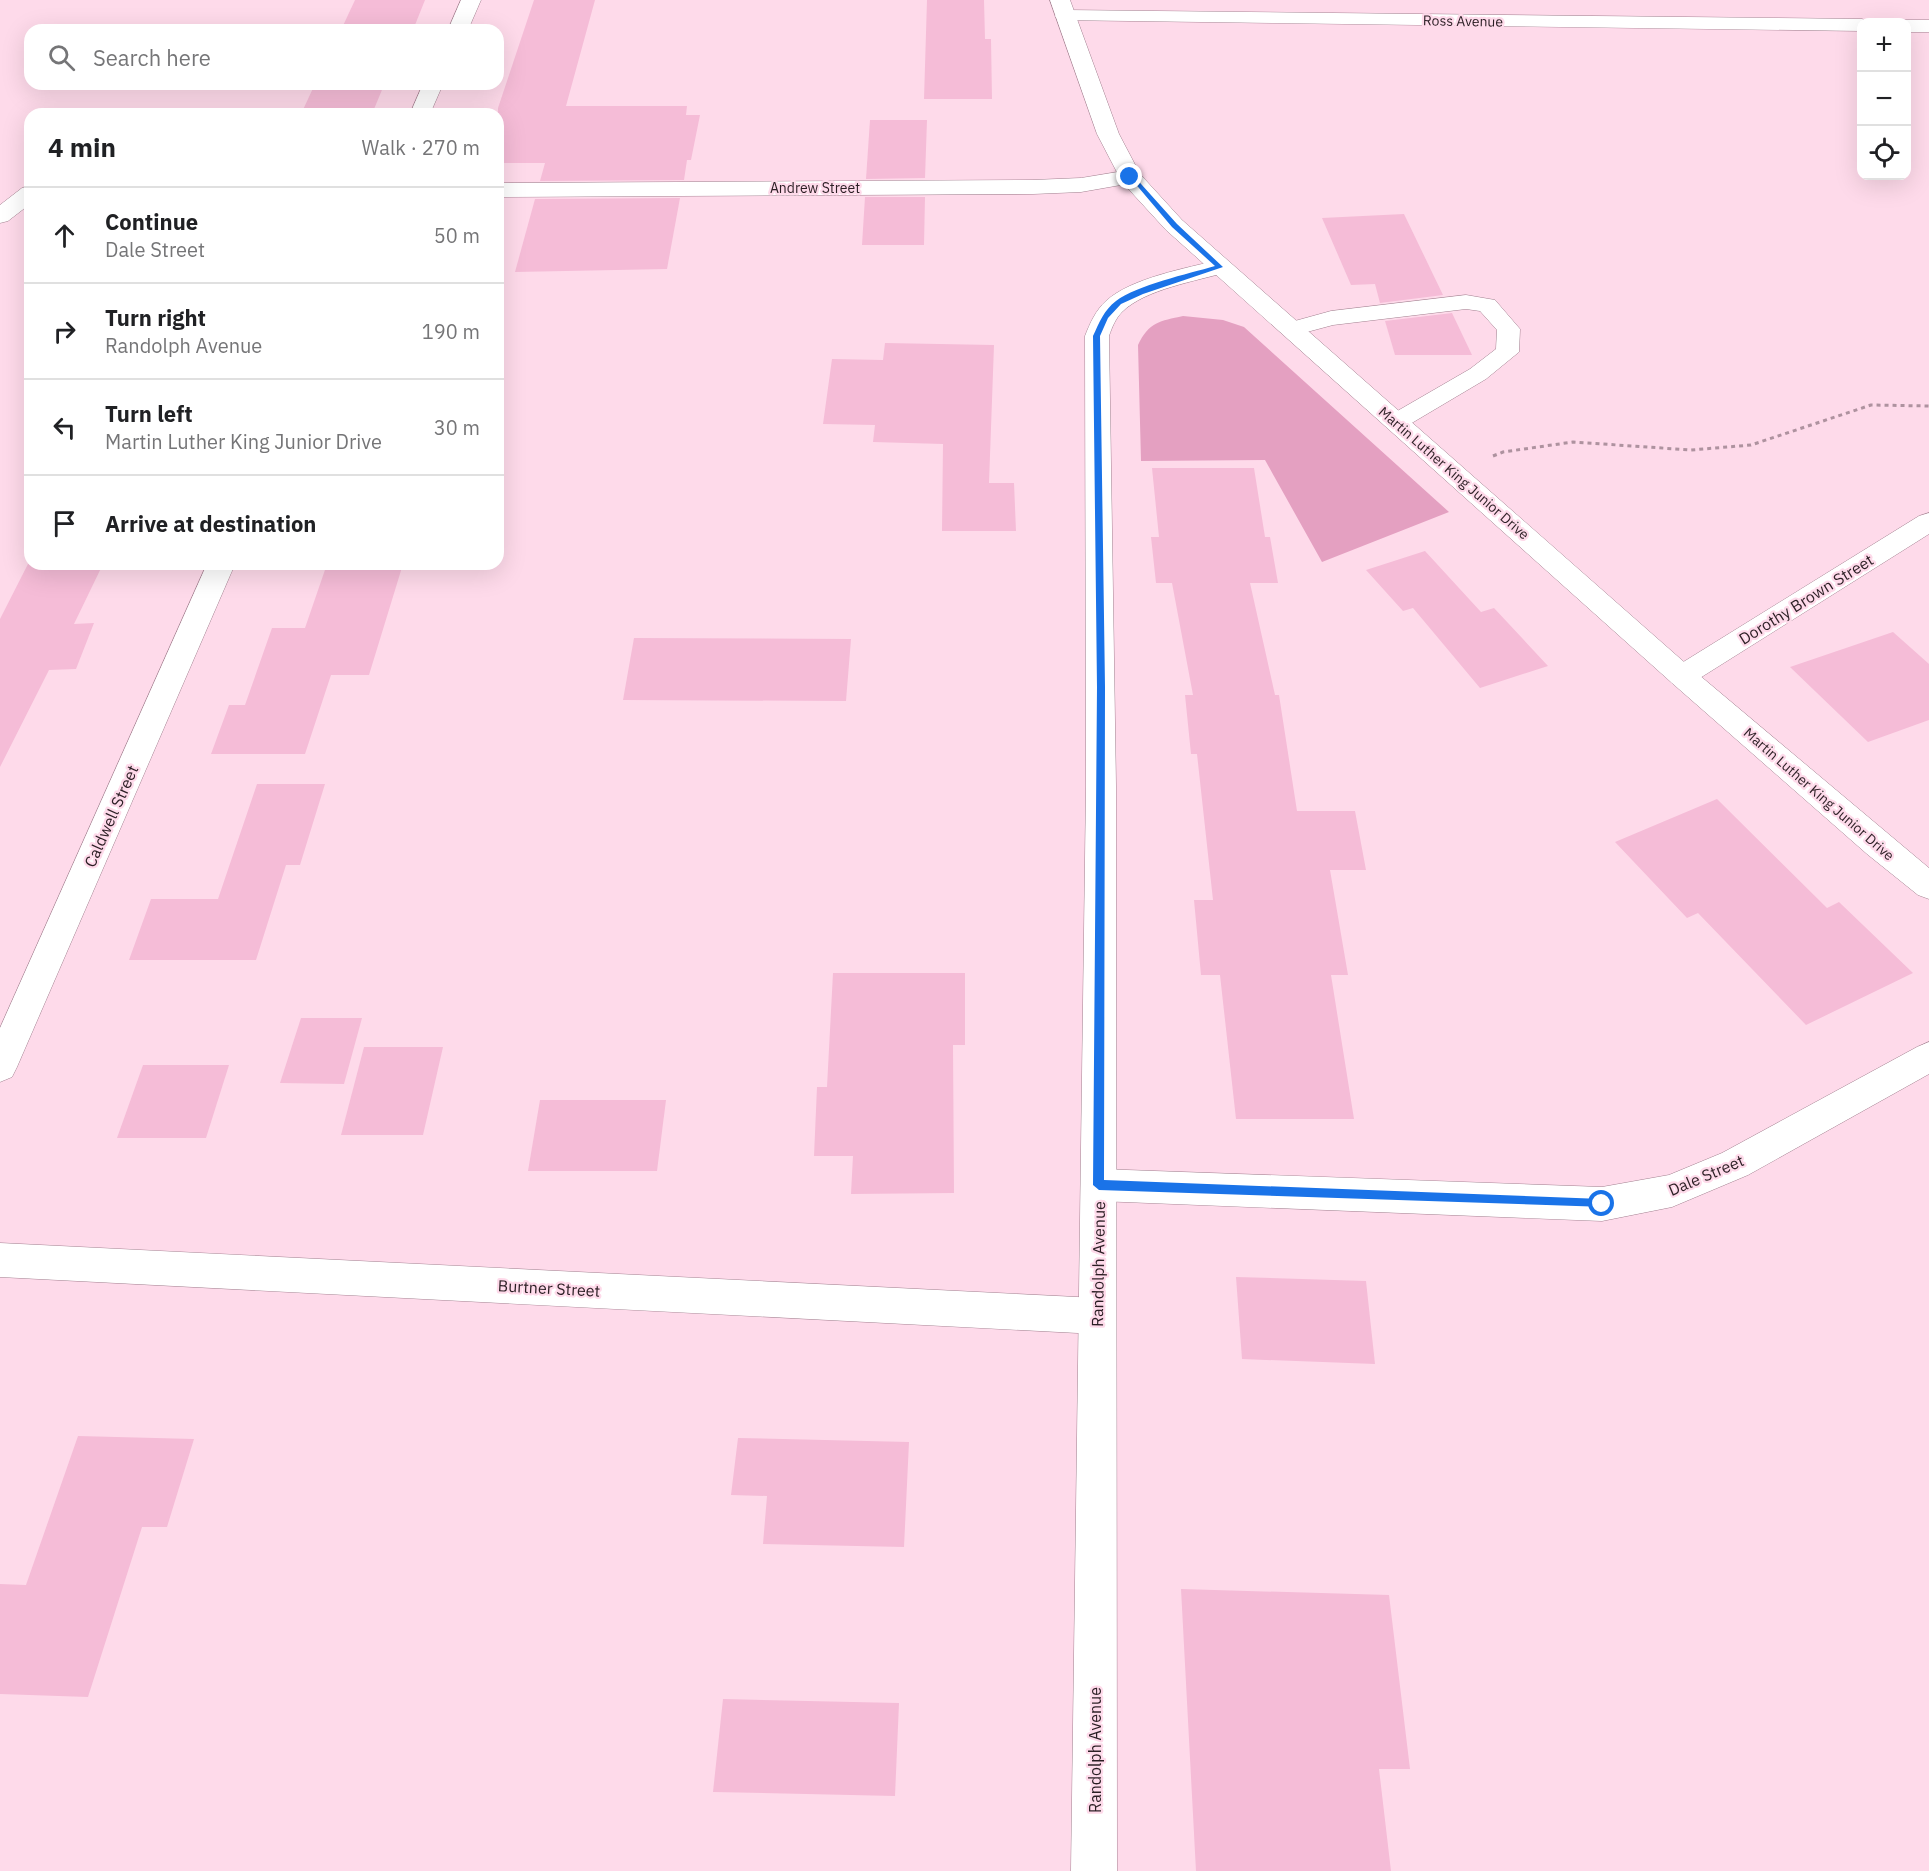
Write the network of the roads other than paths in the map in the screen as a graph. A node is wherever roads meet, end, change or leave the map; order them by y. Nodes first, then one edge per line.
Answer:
1 (471, 0) edge
2 (1505, 0) edge
3 (1062, 8) edge
4 (1512, 22) junction
5 (461, 24) edge
6 (1857, 25) edge
7 (1911, 26) edge
8 (1929, 26) edge
9 (430, 90) edge
10 (423, 108) edge
11 (1130, 177) junction
12 (0, 189) edge
13 (504, 190) edge
14 (24, 191) edge
15 (24, 196) edge
16 (0, 216) edge
17 (1219, 267) junction
18 (1292, 329) junction
19 (1396, 422) junction
20 (1929, 522) edge
21 (218, 570) edge
22 (1682, 676) junction
23 (1929, 886) edge
24 (1929, 1058) edge
25 (0, 1067) edge
26 (1099, 1185) junction
27 (0, 1260) edge
28 (1097, 1316) junction
29 (1094, 1871) edge

1 - 5 street
2 - 4 street
3 - 4 street, Ross Avenue
3 - 11 street, Martin Luther King Junior Drive
4 - 6 street, Ross Avenue
7 - 8 street
9 - 10 street
11 - 13 street, Andrew Street
11 - 17 street, Martin Luther King Junior Drive
12 - 14 street
15 - 16 street
17 - 18 street, Martin Luther King Junior Drive
17 - 26 street, Randolph Avenue
18 - 19 street, Martin Luther King Junior Drive
18 - 19 lane
19 - 22 street, Martin Luther King Junior Drive
20 - 22 street, Dorothy Brown Street
21 - 25 street, Caldwell Street
22 - 23 street, Martin Luther King Junior Drive
24 - 26 street, Dale Street
26 - 28 street, Randolph Avenue
27 - 28 street, Burtner Street
28 - 29 street, Randolph Avenue

